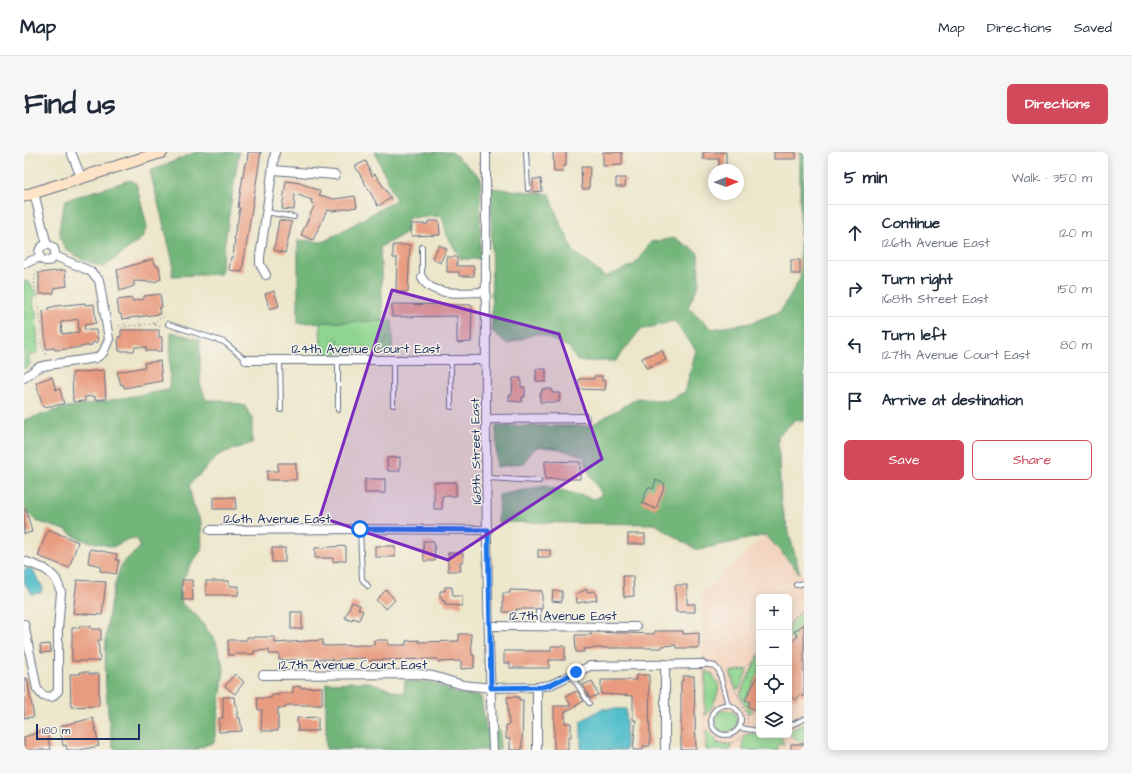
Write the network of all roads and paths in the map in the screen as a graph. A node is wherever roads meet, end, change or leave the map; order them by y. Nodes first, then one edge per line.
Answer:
1 (71, 152) edge
2 (162, 152) edge
3 (275, 152) edge
4 (486, 152) edge
5 (526, 152) edge
6 (273, 170) junction
7 (335, 175) dead end
8 (81, 177) junction
9 (528, 189) dead end
10 (29, 195) edge
11 (266, 212) junction
12 (294, 217) dead end
13 (48, 246) junction
14 (422, 247) dead end
15 (55, 256) junction
16 (40, 257) junction
17 (24, 264) edge
18 (44, 267) dead end
19 (266, 275) dead end
20 (422, 278) joint
21 (486, 292) junction
22 (164, 316) dead end
23 (155, 322) junction
24 (163, 323) dead end
25 (152, 324) junction
26 (156, 324) junction
27 (168, 324) dead end
28 (115, 325) dead end
29 (387, 333) dead end
30 (336, 344) dead end
31 (48, 358) dead end
32 (246, 360) joint
33 (280, 360) junction
34 (338, 360) junction
35 (393, 360) junction
36 (450, 360) junction
37 (486, 360) junction
38 (24, 378) edge
39 (394, 405) dead end
40 (451, 407) dead end
41 (281, 410) dead end
42 (338, 410) dead end
43 (585, 418) dead end
44 (486, 419) junction
45 (487, 478) junction
46 (539, 481) dead end
47 (360, 529) junction
48 (210, 530) dead end
49 (488, 530) junction
50 (24, 561) edge
51 (804, 583) edge
52 (796, 585) dead end
53 (368, 586) dead end
54 (804, 609) edge
55 (538, 611) dead end
56 (792, 619) edge
57 (24, 624) edge
58 (489, 626) junction
59 (538, 626) junction
60 (636, 627) dead end
61 (756, 655) edge
62 (752, 662) junction
63 (665, 664) junction
64 (702, 664) joint
65 (571, 674) junction
66 (263, 675) dead end
67 (537, 687) junction
68 (491, 688) junction
69 (738, 696) junction
70 (589, 703) dead end
71 (728, 705) junction
72 (755, 710) dead end
73 (747, 716) junction
74 (804, 719) edge
75 (792, 725) edge
76 (740, 728) junction
77 (747, 730) junction
78 (756, 731) edge
79 (717, 741) dead end
80 (494, 750) edge
81 (538, 750) edge
82 (665, 750) edge

1 - 8 street
2 - 8 main road
3 - 6 street
4 - 21 street, 168th Street East
5 - 9 lane
6 - 7 street
6 - 11 street
8 - 10 main road
10 - 13 street
11 - 12 lane
11 - 19 street
13 - 15 street
13 - 16 street
14 - 20 lane
15 - 16 street
15 - 38 street
16 - 17 street
18 - 31 path
20 - 21 street
21 - 37 street, 168th Street East
22 - 23 path
23 - 25 path
23 - 26 path
24 - 26 path
25 - 26 path
25 - 28 path
27 - 32 lane
29 - 30 path
32 - 33 street, 124th Avenue Court East
33 - 34 street, 124th Avenue Court East
33 - 41 lane
34 - 35 street, 124th Avenue Court East
34 - 42 lane
35 - 36 street, 124th Avenue Court East
35 - 39 lane
36 - 37 street, 124th Avenue Court East
36 - 40 lane
37 - 44 street, 168th Street East
43 - 44 street
44 - 45 street, 168th Street East
45 - 46 lane
45 - 49 street, 168th Street East
47 - 48 street, 126th Avenue East
47 - 49 street, 126th Avenue East
47 - 53 lane
49 - 58 street, 168th Street East
50 - 57 street
51 - 52 lane
54 - 56 path
55 - 59 lane
58 - 59 street, 127th Avenue East
58 - 68 street, 168th Street East
59 - 60 street, 127th Avenue East
61 - 62 path
62 - 69 path
62 - 69 path
63 - 64 street, 127th Avenue Court East
63 - 65 street, 127th Avenue Court East
63 - 82 street
64 - 71 lane
65 - 67 street, 127th Avenue Court East
65 - 70 lane
66 - 68 street, 127th Avenue Court East
67 - 68 street, 127th Avenue Court East
67 - 81 street
68 - 80 street, 168th Street East
69 - 73 path
71 - 76 lane
71 - 76 lane
72 - 73 path
73 - 77 path
74 - 75 lane
76 - 77 lane
77 - 78 lane
77 - 79 path

